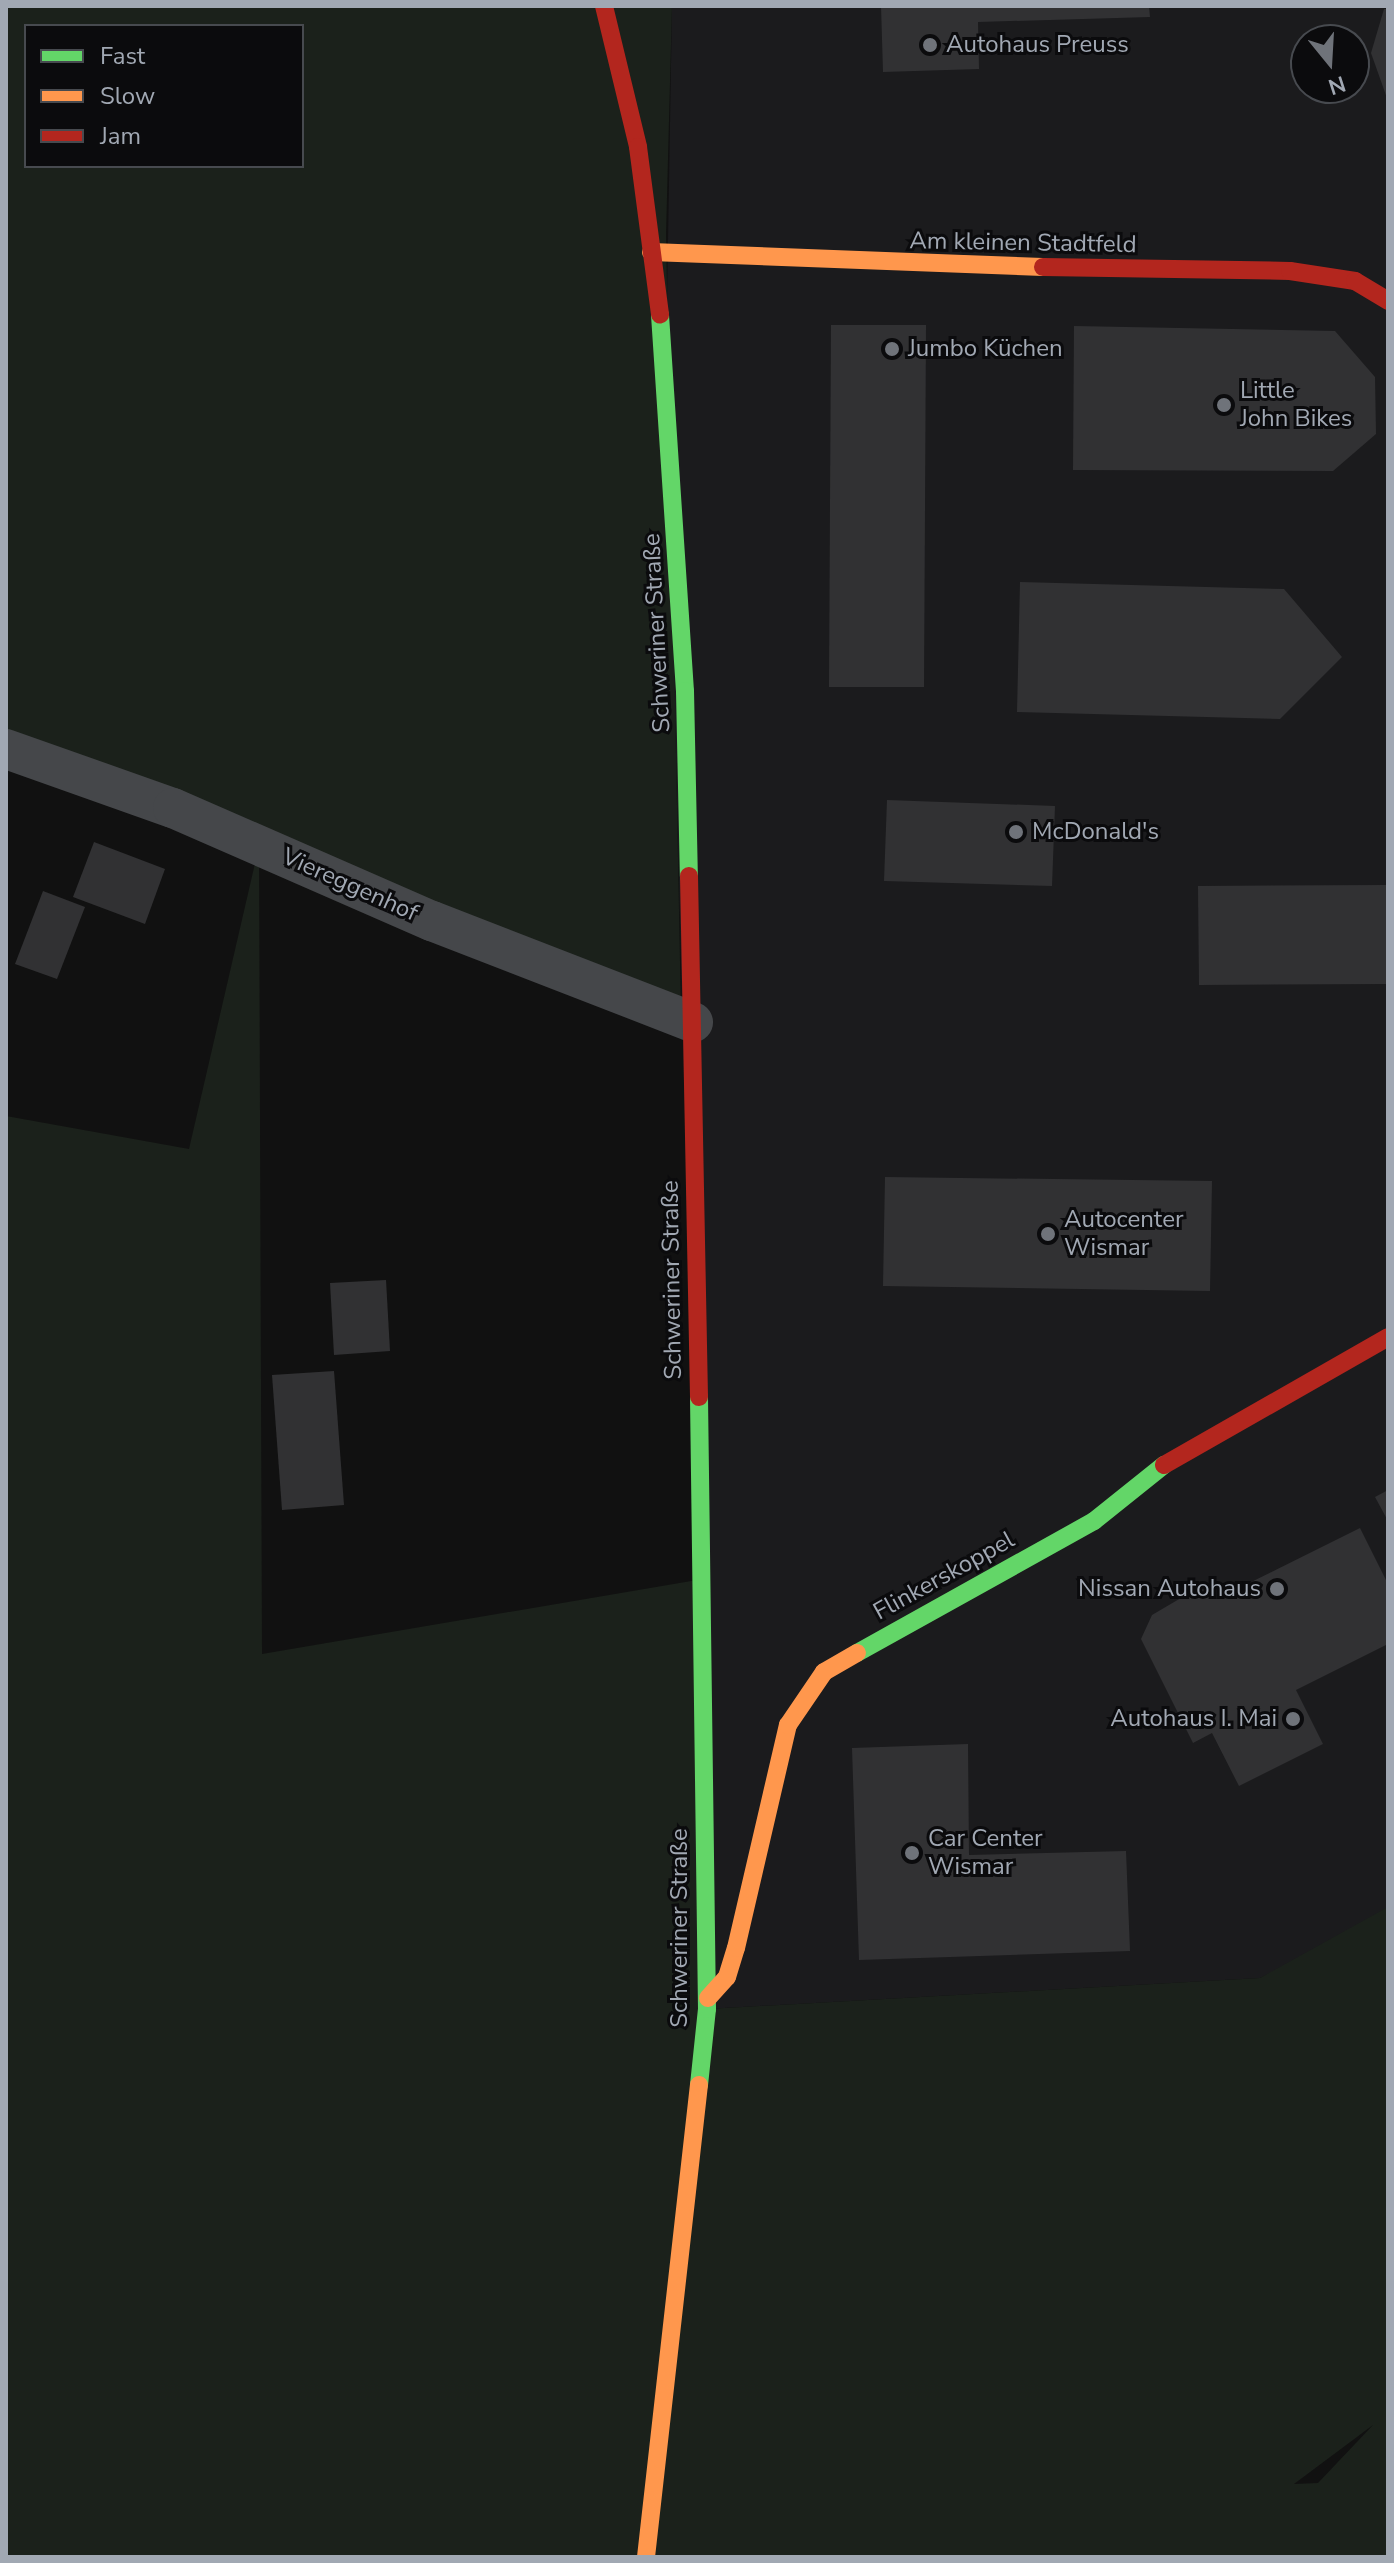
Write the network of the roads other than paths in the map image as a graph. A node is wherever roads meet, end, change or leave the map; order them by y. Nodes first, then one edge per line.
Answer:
1 (604, 6) edge
2 (651, 252) junction
3 (1388, 301) edge
4 (6, 749) edge
5 (693, 1022) junction
6 (1388, 1337) edge
7 (707, 2000) junction
8 (646, 2557) edge

1 - 2 main road, Schweriner Straße
2 - 3 main road, Am kleinen Stadtfeld
2 - 5 main road, Schweriner Straße
4 - 5 street, Viereggenhof
5 - 7 main road, Schweriner Straße
6 - 7 main road, Flinkerskoppel
7 - 8 main road, Schweriner Straße

